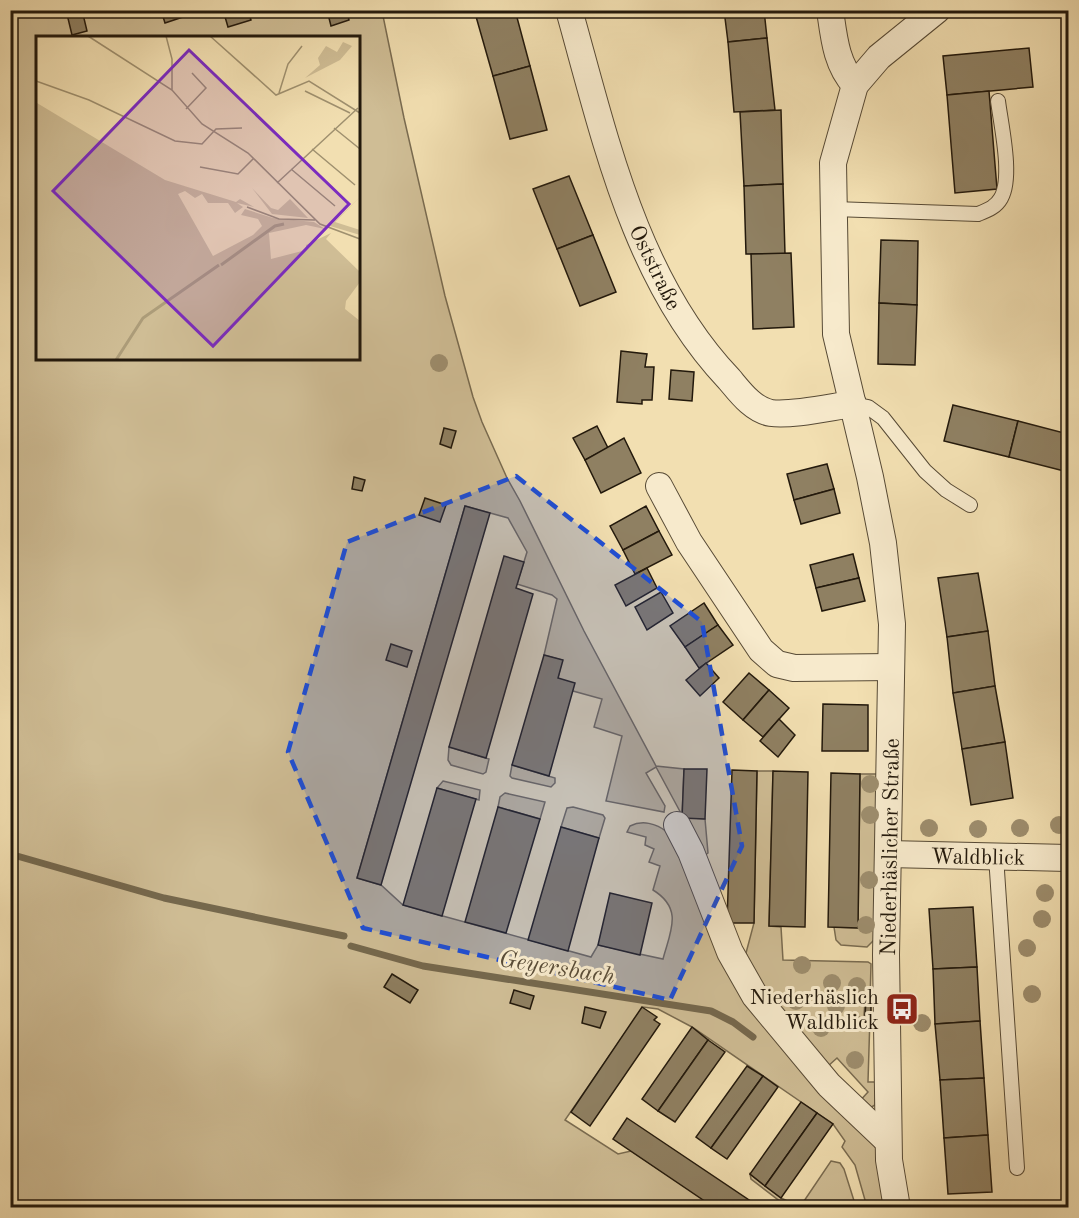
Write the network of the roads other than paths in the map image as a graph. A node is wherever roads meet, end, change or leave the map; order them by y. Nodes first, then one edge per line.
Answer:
1 (569, 10) edge
2 (830, 10) edge
3 (937, 10) edge
4 (855, 86) junction
5 (998, 101) dead end
6 (834, 209) junction
7 (853, 404) junction
8 (658, 486) dead end
9 (969, 505) dead end
10 (891, 667) junction
11 (677, 825) dead end
12 (888, 854) junction
13 (996, 856) junction
14 (1068, 858) edge
15 (888, 1142) junction
16 (1017, 1168) dead end
17 (897, 1208) edge

1 - 7 street, Oststraße
2 - 4 street
3 - 4 street
4 - 6 street, Niederhäslicher Straße
5 - 6 lane
6 - 7 street, Niederhäslicher Straße
7 - 9 lane
7 - 10 street, Niederhäslicher Straße
8 - 10 street
10 - 12 street, Niederhäslicher Straße
11 - 15 street
12 - 13 street, Waldblick
12 - 15 street, Niederhäslicher Straße
13 - 14 street, Waldblick
13 - 16 lane
15 - 17 street, Niederhäslicher Straße

